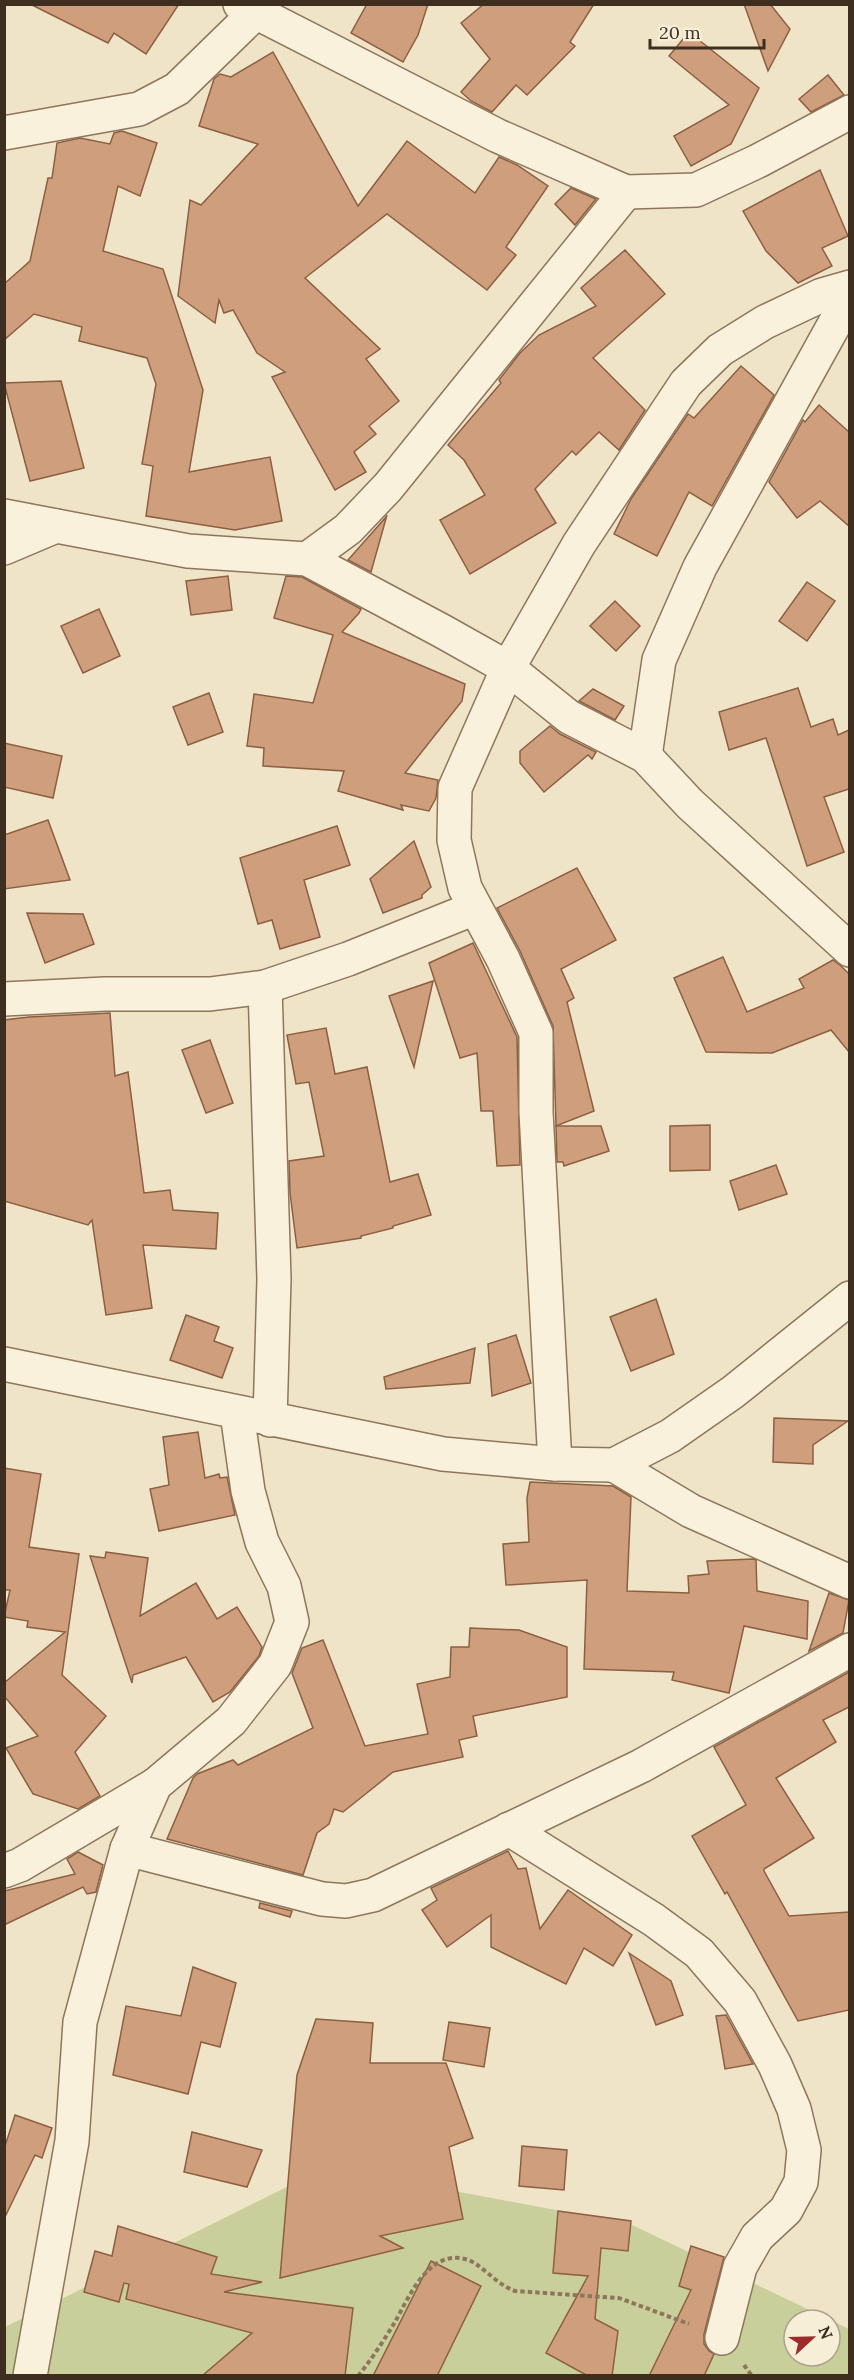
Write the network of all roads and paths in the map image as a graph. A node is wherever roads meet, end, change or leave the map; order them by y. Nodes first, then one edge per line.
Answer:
1 (248, 9) edge
2 (849, 112) edge
3 (4, 133) edge
4 (626, 192) junction
5 (849, 287) edge
6 (845, 323) edge
7 (4, 516) edge
8 (56, 526) junction
9 (4, 548) edge
10 (307, 559) junction
11 (508, 668) junction
12 (645, 756) junction
13 (476, 908) junction
14 (849, 950) edge
15 (265, 987) junction
16 (4, 999) edge
17 (849, 1298) edge
18 (4, 1364) edge
19 (237, 1413) junction
20 (270, 1419) junction
21 (555, 1464) junction
22 (614, 1465) junction
23 (849, 1582) edge
24 (849, 1650) edge
25 (155, 1785) junction
26 (509, 1829) junction
27 (127, 1849) junction
28 (4, 1871) edge
29 (722, 2338) junction
30 (30, 2376) edge
31 (358, 2376) edge
32 (752, 2376) edge

1 - 3 street
1 - 4 street
2 - 4 street
4 - 10 street
5 - 11 street
6 - 12 street
7 - 8 street
8 - 9 street
8 - 10 street
10 - 11 street
11 - 12 street
11 - 13 street
12 - 14 street
13 - 15 street
13 - 21 street
15 - 16 street
15 - 20 street
17 - 22 street
18 - 19 street
19 - 20 street
19 - 25 street
20 - 21 street
21 - 22 street
22 - 23 street
24 - 26 street
25 - 27 street
25 - 28 street
26 - 27 street
26 - 29 street
27 - 30 street
29 - 31 path
29 - 32 path

